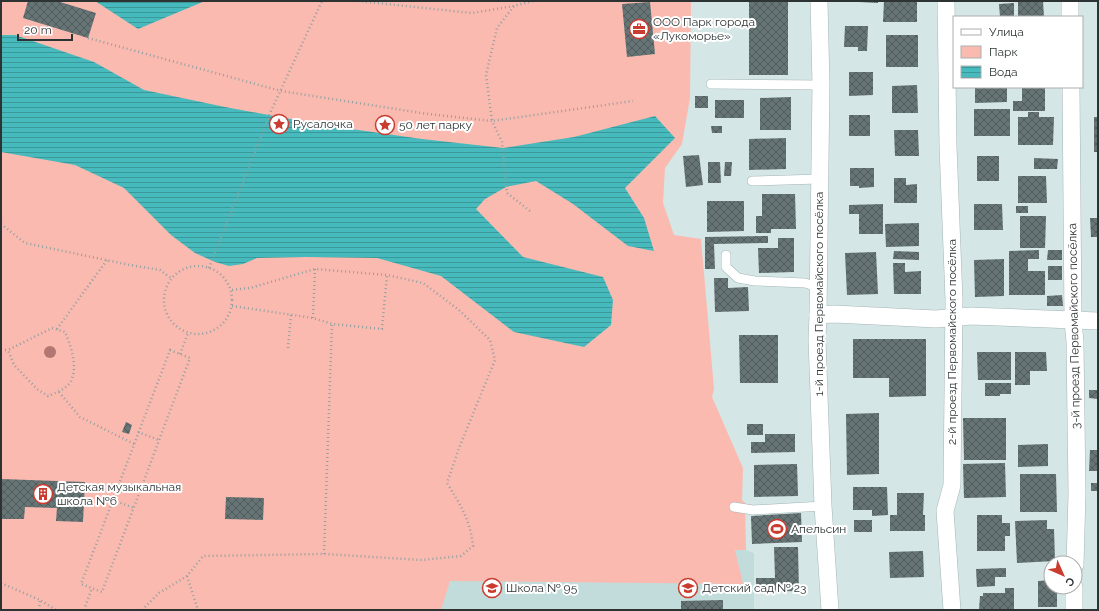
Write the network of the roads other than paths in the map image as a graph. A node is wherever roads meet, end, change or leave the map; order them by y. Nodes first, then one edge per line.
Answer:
1 (819, 1) edge
2 (946, 1) edge
3 (1070, 1) edge
4 (1070, 16) edge
5 (711, 84) dead end
6 (820, 85) junction
7 (1071, 88) edge
8 (820, 179) junction
9 (752, 181) dead end
10 (726, 255) dead end
11 (818, 287) junction
12 (818, 315) junction
13 (954, 317) junction
14 (1073, 321) junction
15 (1098, 321) edge
16 (823, 506) junction
17 (734, 507) dead end
18 (1075, 555) edge
19 (1074, 595) edge
20 (830, 610) edge
21 (952, 610) edge
22 (1074, 610) edge

1 - 6 street, 1-й проезд Первомайского посёлка
2 - 13 street, 2-й проезд Первомайского посёлка
3 - 4 street
5 - 6 lane
6 - 8 street, 1-й проезд Первомайского посёлка
7 - 14 street, 3-й проезд Первомайского посёлка
8 - 9 lane
8 - 11 street, 1-й проезд Первомайского посёлка
10 - 11 lane
11 - 12 street, 1-й проезд Первомайского посёлка
12 - 13 street
12 - 16 street, 1-й проезд Первомайского посёлка
13 - 14 street
13 - 21 street, 2-й проезд Первомайского посёлка
14 - 15 street
14 - 18 street, 3-й проезд Первомайского посёлка
16 - 17 lane
16 - 20 street, 1-й проезд Первомайского посёлка
19 - 22 street

